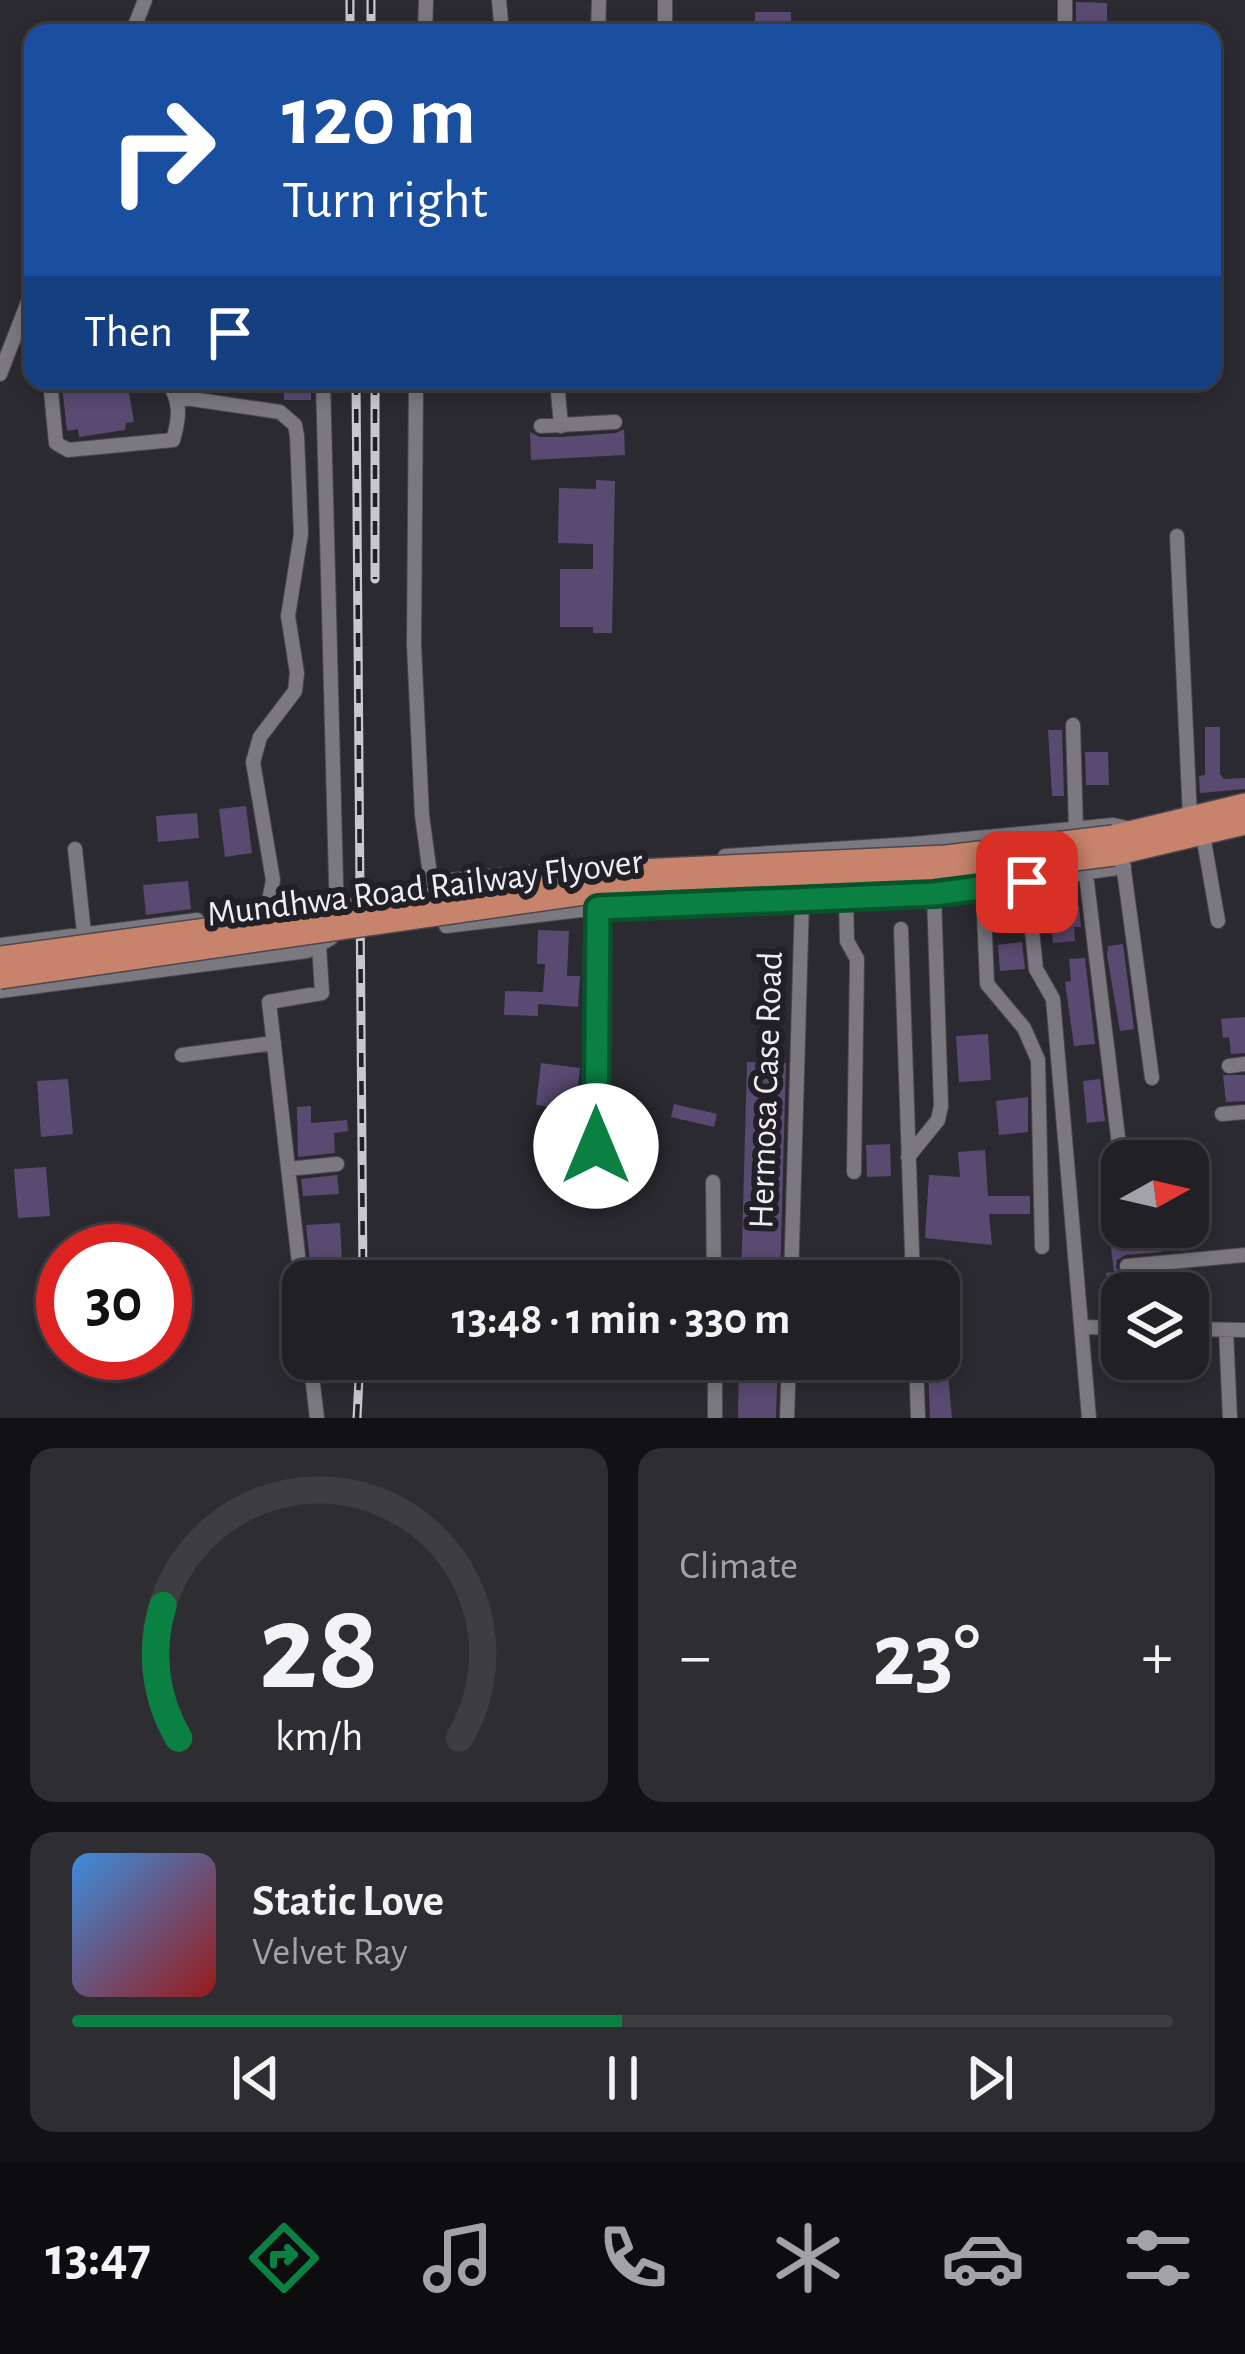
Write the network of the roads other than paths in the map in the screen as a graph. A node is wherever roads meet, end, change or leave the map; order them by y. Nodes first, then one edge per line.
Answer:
1 (24, 312) edge
2 (0, 374) edge
3 (51, 390) edge
4 (173, 390) edge
5 (323, 390) edge
6 (416, 390) edge
7 (558, 390) edge
8 (178, 397) junction
9 (615, 422) dead end
10 (541, 426) dead end
11 (560, 426) junction
12 (1177, 536) dead end
13 (1073, 725) dead end
14 (1245, 804) edge
15 (1245, 824) edge
16 (1196, 826) junction
17 (1076, 830) junction
18 (856, 848) junction
19 (75, 849) dead end
20 (1125, 849) junction
21 (1086, 874) junction
22 (1027, 882) junction
23 (983, 888) junction
24 (934, 894) junction
25 (852, 898) junction
26 (802, 900) junction
27 (598, 908) junction
28 (267, 911) junction
29 (1218, 921) dead end
30 (446, 926) dead end
31 (901, 929) dead end
32 (84, 933) junction
33 (54, 938) junction
34 (0, 945) edge
35 (319, 945) junction
36 (0, 957) edge
37 (0, 978) edge
38 (60, 983) junction
39 (0, 991) edge
40 (274, 1043) junction
41 (182, 1055) dead end
42 (1153, 1078) dead end
43 (1245, 1112) edge
44 (1222, 1114) dead end
45 (1118, 1140) edge
46 (596, 1146) dead end
47 (908, 1157) junction
48 (337, 1164) dead end
49 (288, 1169) junction
50 (854, 1172) dead end
51 (713, 1182) dead end
52 (1042, 1247) dead end
53 (1245, 1255) edge
54 (299, 1260) edge
55 (714, 1260) edge
56 (792, 1260) edge
57 (912, 1260) edge
58 (1126, 1266) dead end
59 (1083, 1328) junction
60 (1101, 1328) edge
61 (1209, 1330) edge
62 (1226, 1330) junction
63 (1245, 1330) edge
64 (312, 1380) edge
65 (715, 1380) edge
66 (789, 1380) edge
67 (917, 1380) edge
68 (317, 1418) edge
69 (715, 1418) edge
70 (788, 1418) edge
71 (918, 1418) edge
72 (1089, 1418) edge
73 (1230, 1418) edge

1 - 2 street
3 - 8 street
4 - 8 street
5 - 35 street
6 - 18 street
7 - 11 street
8 - 28 street
9 - 11 street
10 - 11 street
12 - 16 street
13 - 17 street
14 - 16 highway
15 - 16 highway
16 - 20 highway
16 - 29 street
17 - 18 street
17 - 20 street
18 - 25 street
19 - 32 street
20 - 21 street
20 - 36 highway, Mundhwa Road Railway Flyover, bridge
20 - 37 highway, Mundhwa Road Railway Flyover, bridge
20 - 42 street
21 - 22 street
21 - 45 street
22 - 23 street
22 - 59 street
23 - 24 street
23 - 52 street
24 - 25 street
24 - 47 street
25 - 26 street
25 - 50 street
26 - 27 street
26 - 56 street, Hermosa Case Road
27 - 30 street
27 - 46 street
28 - 32 street
28 - 35 street
31 - 47 street
32 - 33 street
33 - 34 street
33 - 38 street
35 - 38 street
35 - 40 street
38 - 39 street
40 - 41 street
40 - 49 street
43 - 44 street
47 - 57 street
48 - 49 street
49 - 54 street
51 - 55 street
53 - 58 street
59 - 60 street
59 - 72 street
61 - 62 street
62 - 63 street
62 - 73 street
64 - 68 street
65 - 69 street
66 - 70 street
67 - 71 street

